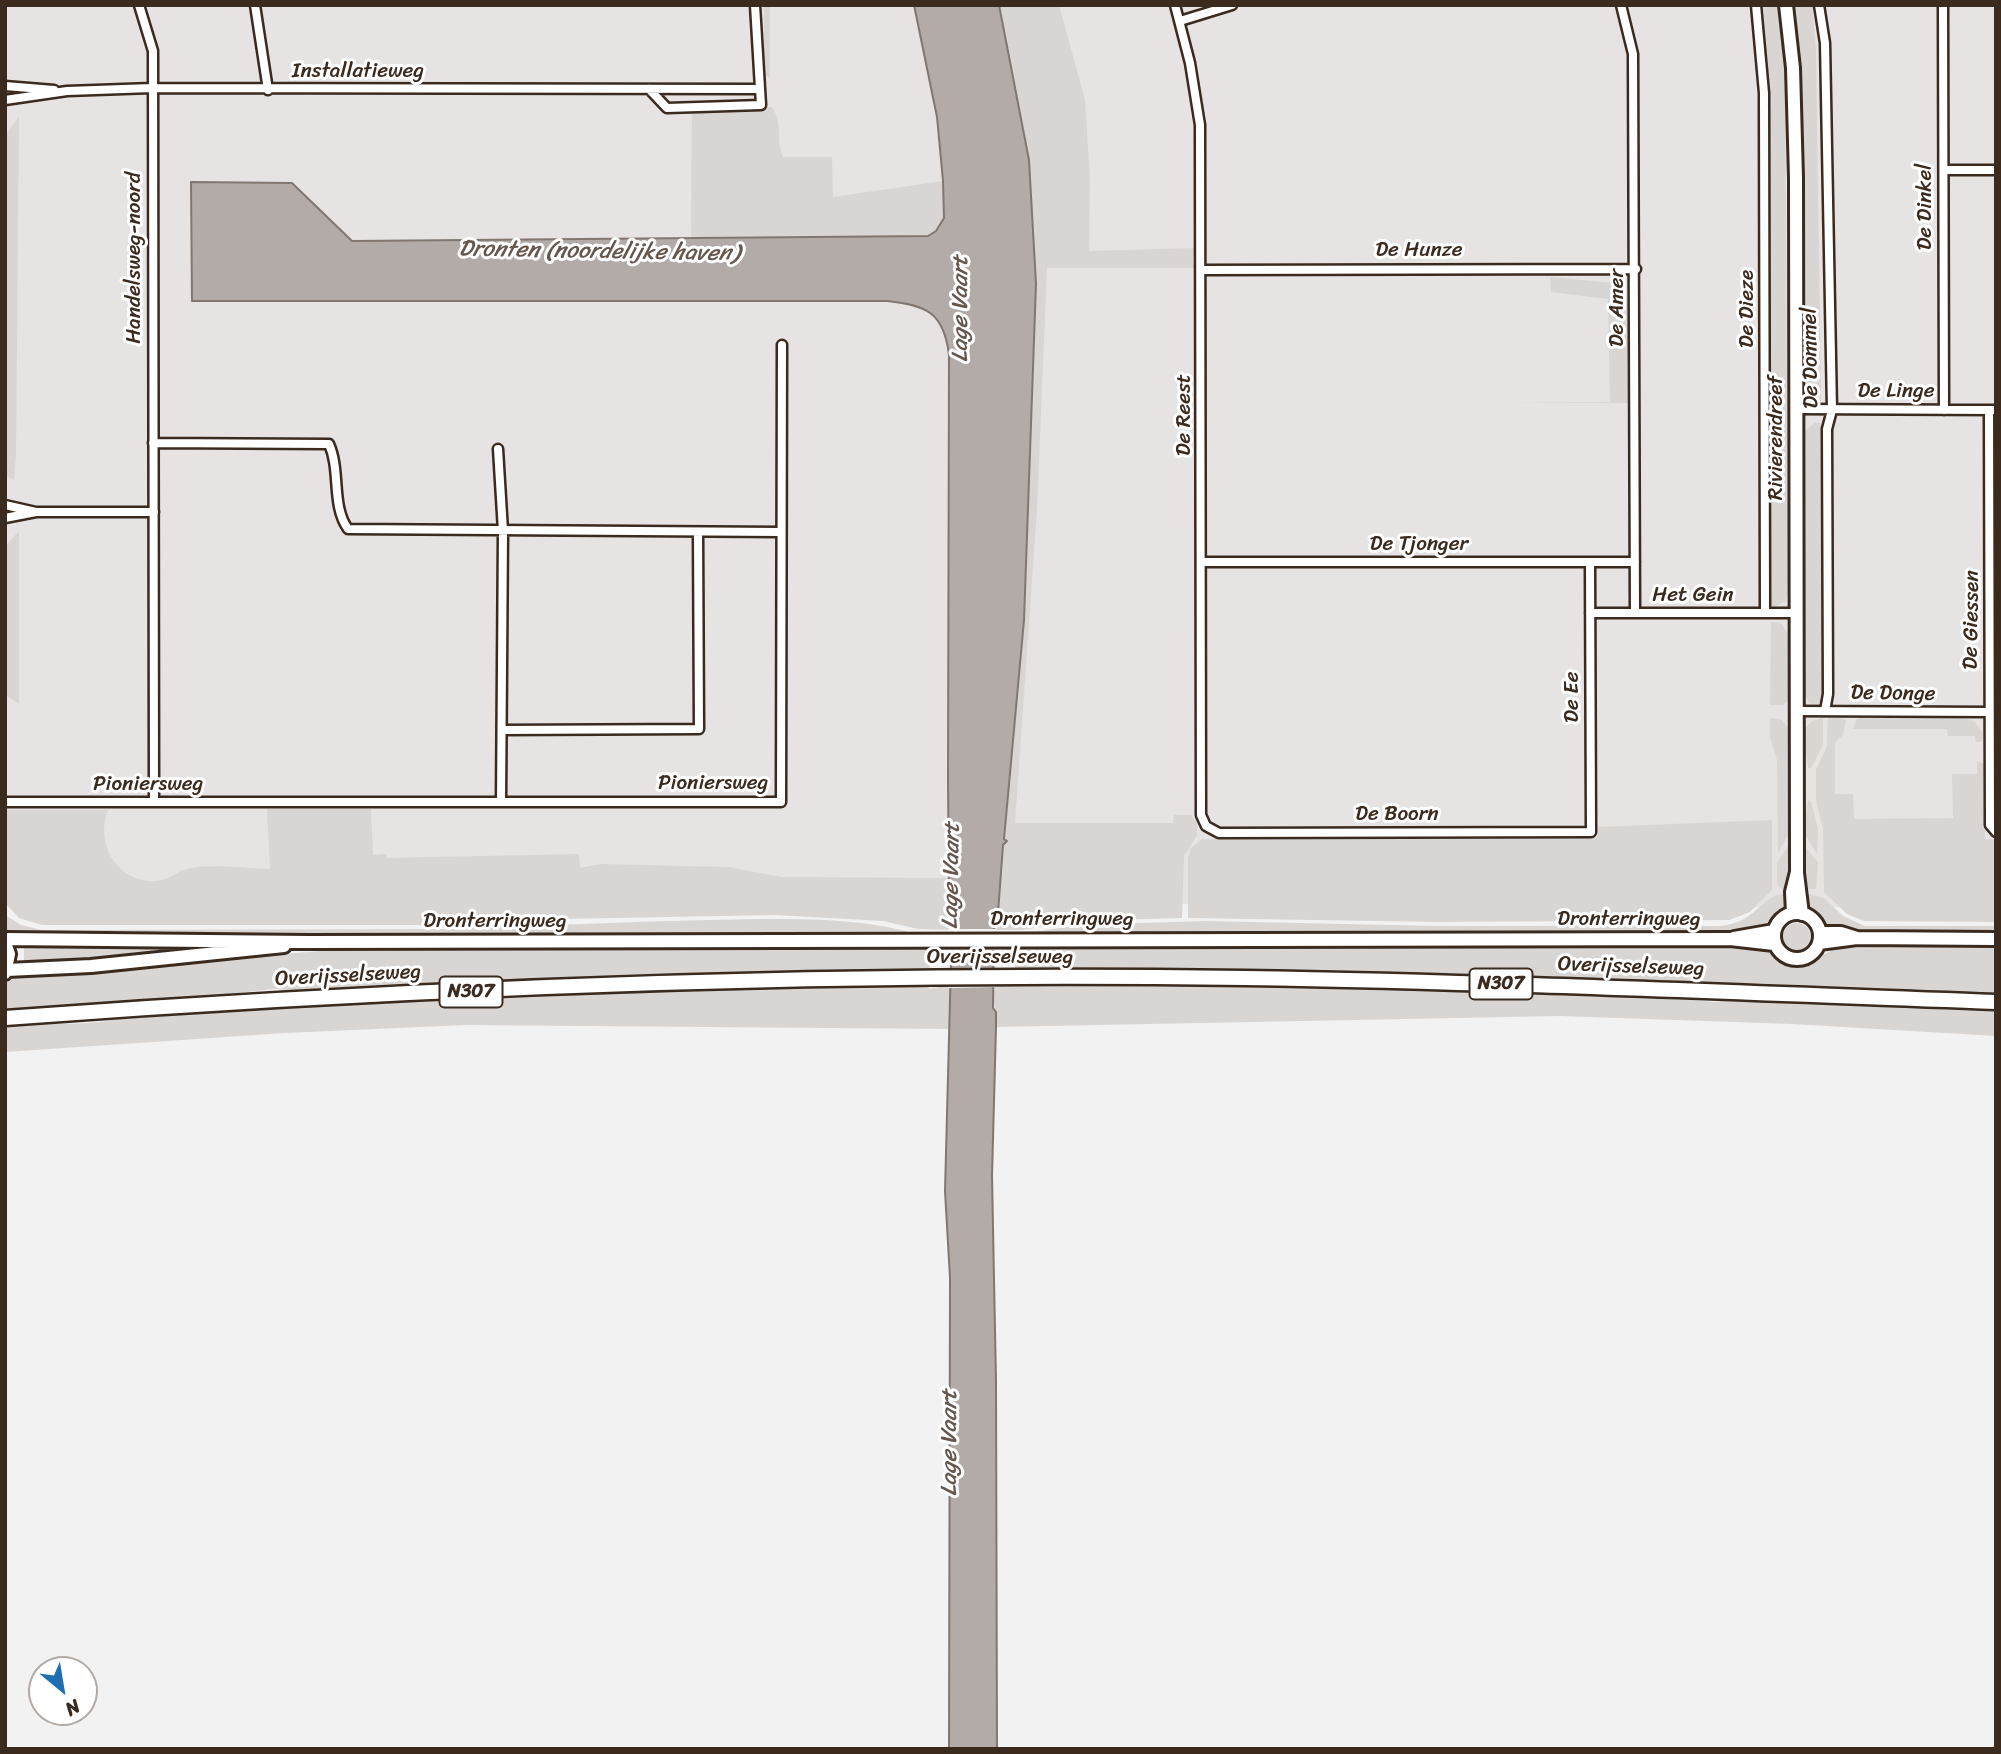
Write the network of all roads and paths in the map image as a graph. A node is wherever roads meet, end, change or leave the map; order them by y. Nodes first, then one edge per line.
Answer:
1 (139, 5) edge
2 (255, 5) edge
3 (755, 5) edge
4 (1175, 5) edge
5 (1232, 5) edge
6 (1621, 5) edge
7 (1756, 5) edge
8 (1786, 5) edge
9 (1819, 5) edge
10 (1943, 5) edge
11 (1180, 21) junction
12 (5, 86) edge
13 (152, 88) junction
14 (649, 89) junction
15 (758, 89) junction
16 (268, 90) junction
17 (67, 91) junction
18 (5, 100) edge
19 (1944, 170) junction
20 (1996, 170) edge
21 (1202, 270) junction
22 (1636, 270) junction
23 (782, 345) dead end
24 (1797, 409) junction
25 (1832, 410) junction
26 (1944, 410) junction
27 (1992, 410) edge
28 (153, 443) junction
29 (498, 449) dead end
30 (5, 505) edge
31 (36, 512) junction
32 (154, 512) junction
33 (5, 518) edge
34 (503, 531) junction
35 (698, 532) junction
36 (781, 533) junction
37 (1202, 562) junction
38 (1590, 562) junction
39 (1635, 562) junction
40 (1590, 613) junction
41 (1635, 613) junction
42 (1765, 613) junction
43 (1796, 613) junction
44 (1992, 688) edge
45 (1796, 711) junction
46 (1825, 711) junction
47 (1989, 712) junction
48 (502, 730) junction
49 (5, 802) edge
50 (154, 802) junction
51 (501, 802) junction
52 (1206, 826) joint
53 (1995, 831) edge
54 (1591, 832) joint
55 (1798, 914) junction
56 (1774, 937) junction
57 (1819, 938) junction
58 (1996, 939) edge
59 (5, 941) edge
60 (309, 942) junction
61 (6, 972) edge
62 (1996, 1002) edge
63 (5, 1018) edge

1 - 13 street, Handelsweg-noord
2 - 16 street
3 - 15 street
4 - 11 street, De Reest
5 - 11 street
6 - 22 street, De Amer
7 - 42 street, De Dieze
8 - 24 main road, Rivierendreef
9 - 25 street, De Dommel
10 - 19 street, De Dinkel
11 - 21 street, De Reest
12 - 17 street, Installatieweg
13 - 16 street, Installatieweg
13 - 17 street, Installatieweg
13 - 28 street, Handelsweg-noord
14 - 15 street, Installatieweg
14 - 15 street
14 - 16 street, Installatieweg
17 - 18 street, Installatieweg
19 - 20 street
19 - 26 street, De Dinkel
21 - 22 street, De Hunze
21 - 37 street, De Reest
22 - 39 street, De Amer
23 - 36 street, Pioniersweg
24 - 25 street, De Linge
24 - 43 main road, Rivierendreef
25 - 26 street, De Linge
25 - 46 street, De Dommel
26 - 27 street, De Linge
27 - 44 street, De Giessen
28 - 32 street, Handelsweg-noord
28 - 34 street
29 - 34 street
30 - 31 street
31 - 32 street
31 - 33 street
32 - 50 street, Handelsweg-noord
34 - 35 street
34 - 48 street
35 - 36 street
35 - 48 street
36 - 51 street, Pioniersweg
37 - 38 street, De Tjonger
37 - 52 street, De Reest
38 - 39 street, De Tjonger
38 - 40 street, De Ee
39 - 41 street, De Amer
40 - 41 street, Het Gein
40 - 54 street, De Ee
41 - 42 street, Het Gein
42 - 43 street, Het Gein
43 - 45 main road, Rivierendreef
44 - 47 street, De Giessen
45 - 46 street, De Donge
45 - 55 main road, Rivierendreef
46 - 47 street, De Donge
47 - 53 street, De Giessen
48 - 51 street
49 - 50 street, Pioniersweg
50 - 51 street, Pioniersweg
52 - 54 street, De Boorn
55 - 56 main road
55 - 57 main road
56 - 57 main road
56 - 60 main road, Dronterringweg
57 - 58 main road
59 - 60 main road, Dronterringweg
59 - 61 main road
60 - 61 main road, Dronterringweg
62 - 63 highway, Overijsselseweg / N307

